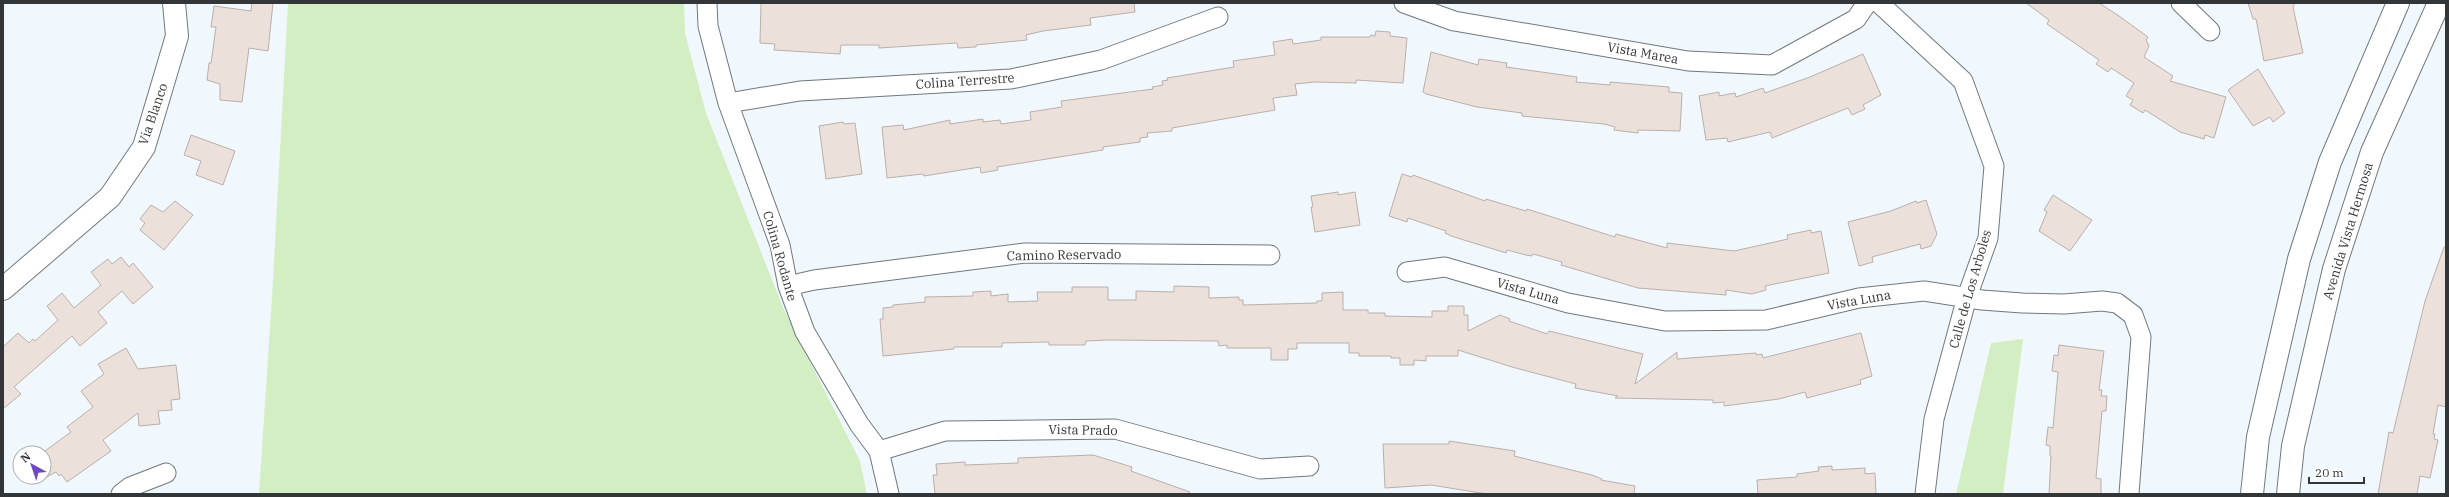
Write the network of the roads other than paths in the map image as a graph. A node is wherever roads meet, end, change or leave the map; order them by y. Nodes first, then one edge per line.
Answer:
1 (174, 3) edge
2 (706, 3) edge
3 (1404, 3) edge
4 (1867, 3) edge
5 (1879, 3) edge
6 (2181, 3) edge
7 (2398, 3) edge
8 (2439, 3) edge
9 (1218, 17) dead end
10 (2210, 31) dead end
11 (728, 103) junction
12 (1270, 255) dead end
13 (1407, 272) dead end
14 (788, 286) junction
15 (3, 289) edge
16 (1967, 297) junction
17 (879, 452) junction
18 (1310, 466) dead end
19 (166, 473) dead end
20 (120, 494) edge
21 (889, 494) edge
22 (1925, 494) edge
23 (2129, 494) edge
24 (2252, 494) edge
25 (2288, 494) edge

1 - 15 main road, Via Blanco
2 - 11 street, Colina Rodante
3 - 4 street, Vista Marea
5 - 16 street, Calle de Los Arboles
6 - 10 street
7 - 24 main road
8 - 25 main road, Avenida Vista Hermosa
9 - 11 street, Colina Terrestre
11 - 14 street, Colina Rodante
12 - 14 street, Camino Reservado
13 - 16 street, Vista Luna
14 - 17 street, Colina Rodante
16 - 22 street, Calle de Los Arboles
16 - 23 street, Vista Luna
17 - 18 street, Vista Prado
17 - 21 street, Colina Rodante
19 - 20 street

